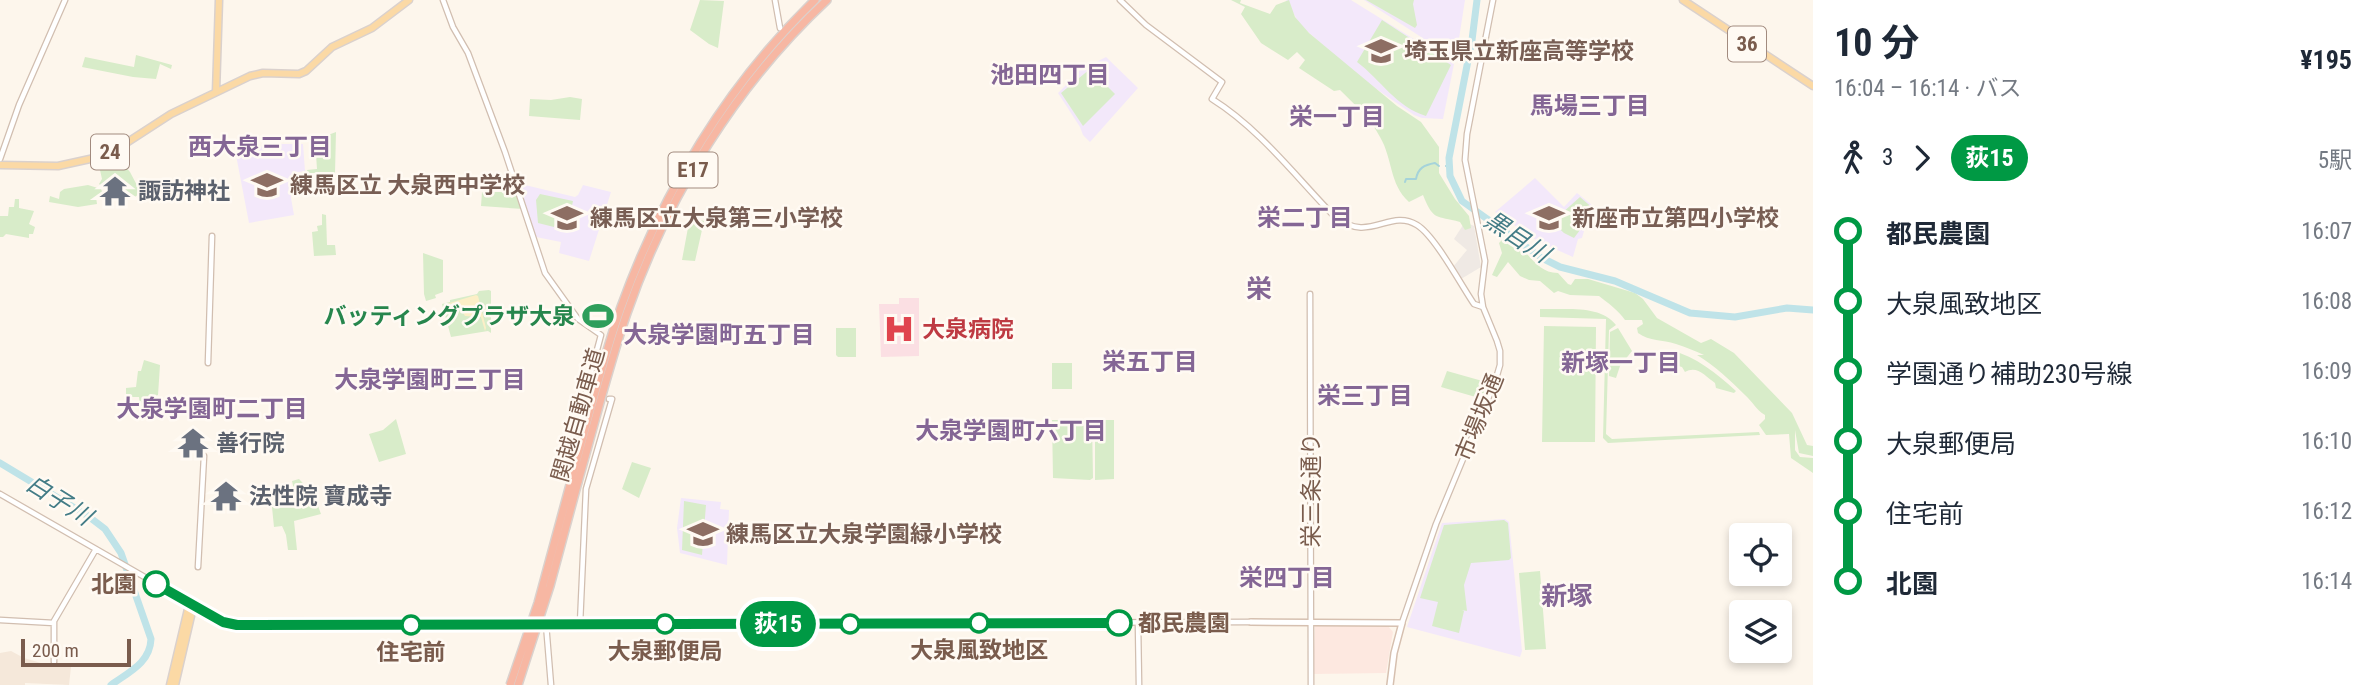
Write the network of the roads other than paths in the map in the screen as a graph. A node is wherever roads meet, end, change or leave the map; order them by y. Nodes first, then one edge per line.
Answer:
1 (65, 0) edge
2 (219, 0) edge
3 (409, 0) edge
4 (443, 0) edge
5 (775, 0) edge
6 (815, 0) edge
7 (827, 0) edge
8 (1120, 0) edge
9 (1493, 0) edge
10 (1683, 0) edge
11 (780, 28) dead end
12 (1813, 86) edge
13 (216, 92) junction
14 (0, 159) edge
15 (0, 165) edge
16 (212, 236) dead end
17 (1310, 294) dead end
18 (1483, 307) junction
19 (208, 363) dead end
20 (587, 392) dead end
21 (610, 399) dead end
22 (204, 456) dead end
23 (579, 483) junction
24 (0, 494) edge
25 (96, 549) junction
26 (198, 567) dead end
27 (191, 604) junction
28 (0, 620) edge
29 (1251, 622) joint
30 (1311, 622) junction
31 (54, 623) junction
32 (1138, 623) junction
33 (1402, 623) junction
34 (546, 624) junction
35 (580, 624) junction
36 (54, 662) dead end
37 (173, 685) edge
38 (510, 685) edge
39 (518, 685) edge
40 (551, 685) edge
41 (1139, 685) edge
42 (1311, 685) edge
43 (1390, 685) edge

1 - 14 street
2 - 13 main road
3 - 13 main road, 24
4 - 20 street
5 - 11 street
6 - 23 highway, 関越自動車道 / E17
7 - 23 highway, 関越自動車道 / E17
8 - 18 street
9 - 18 street, 市場坂通
10 - 12 main road, 36
13 - 15 main road, 24
16 - 19 street
17 - 30 street, 栄三条通り
18 - 33 street, 市場坂通
21 - 23 street
22 - 26 street
23 - 35 street
23 - 38 highway, 関越自動車道 / E17, bridge
23 - 39 highway, 関越自動車道 / E17, bridge
24 - 25 street
25 - 27 street
25 - 31 street
27 - 34 street
27 - 37 main road
28 - 31 street
29 - 30 main road
29 - 32 street
30 - 33 main road
30 - 42 street, 栄三条通り
31 - 36 street
32 - 35 street
32 - 41 street
33 - 43 main road
34 - 35 street
34 - 40 street

